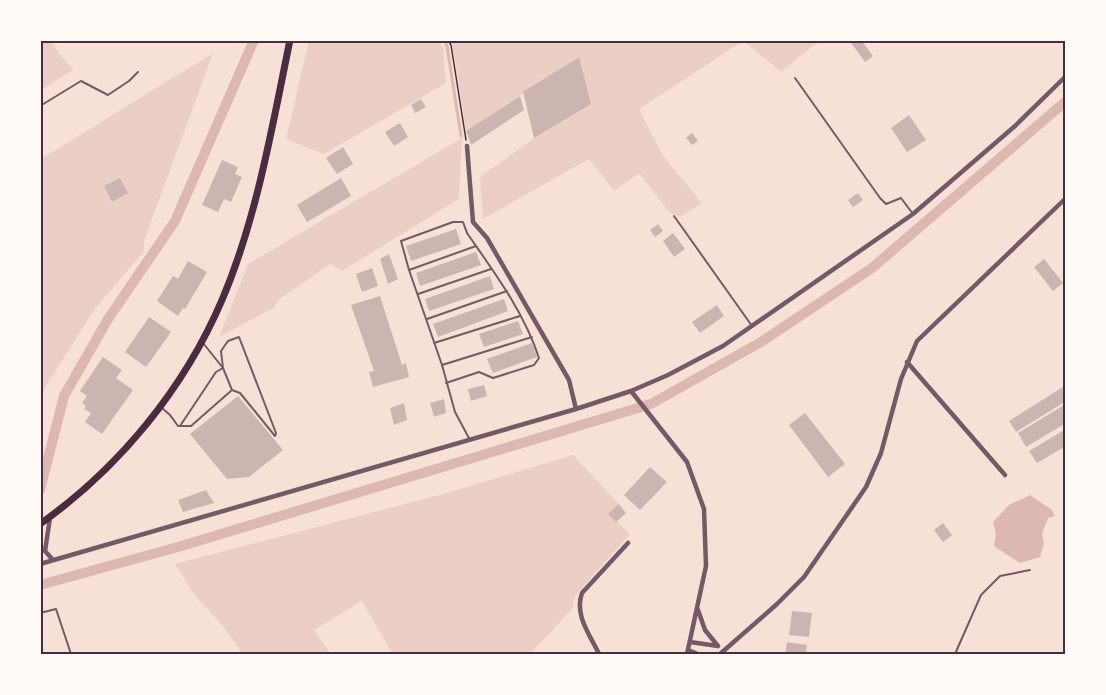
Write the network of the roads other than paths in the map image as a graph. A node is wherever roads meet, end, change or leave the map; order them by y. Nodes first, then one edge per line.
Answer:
1 (290, 40) edge
2 (138, 72) dead end
3 (1065, 76) edge
4 (795, 78) dead end
5 (40, 106) edge
6 (467, 146) road end
7 (1065, 198) edge
8 (913, 214) junction
9 (674, 216) dead end
10 (476, 246) junction
11 (491, 269) junction
12 (409, 270) junction
13 (507, 291) junction
14 (418, 294) junction
15 (519, 316) junction
16 (426, 319) junction
17 (752, 326) junction
18 (532, 337) junction
19 (202, 341) junction
20 (434, 343) junction
21 (907, 362) junction
22 (442, 365) junction
23 (223, 368) junction
24 (446, 383) junction
25 (232, 390) junction
26 (631, 391) junction
27 (159, 407) junction
28 (576, 410) junction
29 (180, 426) junction
30 (470, 440) junction
31 (1005, 475) dead end
32 (50, 518) junction
33 (40, 524) edge
34 (627, 543) dead end
35 (43, 550) edge
36 (53, 560) junction
37 (40, 564) edge
38 (1030, 570) dead end
39 (698, 609) junction
40 (40, 613) edge
41 (690, 642) junction
42 (718, 646) junction
43 (727, 648) junction
44 (687, 652) edge
45 (71, 654) edge
46 (599, 654) edge
47 (698, 654) edge
48 (720, 654) edge
49 (955, 654) edge

1 - 19 main road
2 - 5 lane
3 - 8 street
4 - 8 lane
6 - 28 street
7 - 21 street
8 - 17 street
9 - 17 lane
10 - 11 lane
10 - 12 lane
10 - 12 lane
11 - 13 lane
11 - 14 lane
12 - 14 lane
13 - 15 lane
13 - 16 lane
14 - 16 lane
15 - 18 lane
15 - 20 lane
16 - 20 lane
17 - 26 street
18 - 22 lane
18 - 24 lane
19 - 23 lane
19 - 27 main road
20 - 22 lane
21 - 31 street
21 - 43 street
22 - 24 lane
23 - 25 lane
23 - 25 lane
23 - 29 lane
24 - 30 lane
25 - 29 lane
26 - 28 street
26 - 39 street
27 - 29 lane
27 - 32 main road
28 - 30 street
30 - 36 street
32 - 33 main road
32 - 35 street
34 - 46 street
35 - 36 street
36 - 37 street
38 - 49 lane
39 - 41 street
39 - 42 street
40 - 45 lane
41 - 42 street
41 - 44 street
42 - 43 street
43 - 48 street
44 - 47 street

